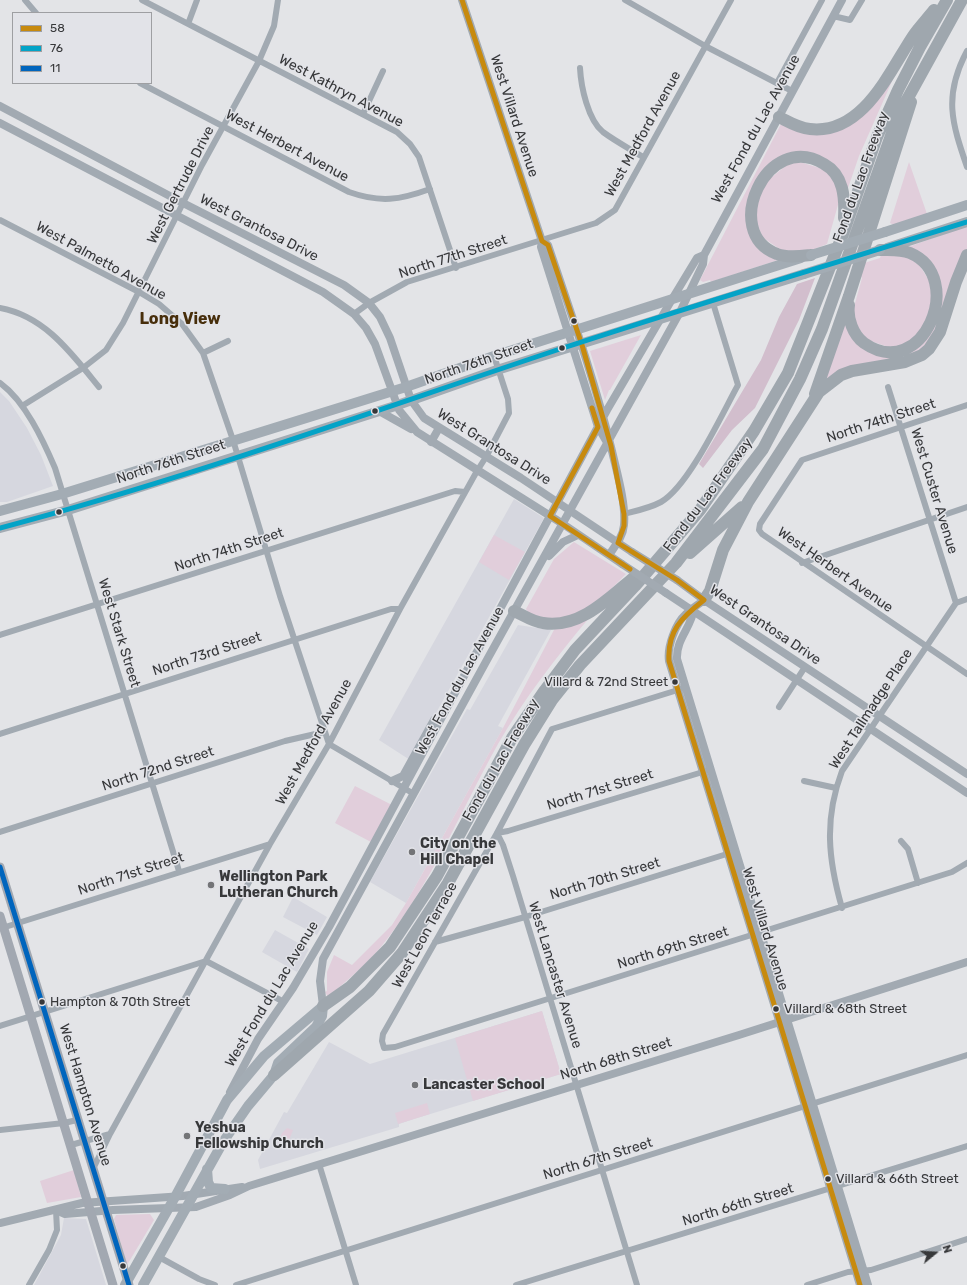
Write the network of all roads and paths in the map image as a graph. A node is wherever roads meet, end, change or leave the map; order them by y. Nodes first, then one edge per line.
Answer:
1 (25, 0) edge
2 (142, 0) edge
3 (197, 0) edge
4 (278, 0) edge
5 (462, 0) edge
6 (731, 0) edge
7 (822, 0) edge
8 (842, 0) edge
9 (862, 0) edge
10 (943, 0) edge
11 (947, 0) edge
12 (962, 0) edge
13 (628, 1) edge
14 (35, 12) edge
15 (833, 16) junction
16 (188, 24) junction
17 (707, 47) junction
18 (967, 51) edge
19 (259, 61) junction
20 (580, 68) dead end
21 (383, 71) dead end
22 (920, 76) junction
23 (777, 83) junction
24 (142, 84) edge
25 (792, 91) junction
26 (0, 106) edge
27 (363, 114) junction
28 (778, 117) junction
29 (0, 123) edge
30 (224, 127) junction
31 (72, 145) junction
32 (643, 157) junction
33 (66, 158) junction
34 (967, 168) edge
35 (430, 189) junction
36 (183, 203) junction
37 (967, 205) edge
38 (177, 216) junction
39 (0, 220) edge
40 (967, 222) edge
41 (843, 234) junction
42 (542, 241) junction
43 (880, 250) junction
44 (704, 255) junction
45 (811, 255) junction
46 (967, 255) edge
47 (456, 268) junction
48 (139, 292) junction
49 (688, 295) junction
50 (849, 296) junction
51 (671, 300) junction
52 (714, 302) junction
53 (369, 303) junction
54 (0, 308) edge
55 (680, 312) junction
56 (354, 314) junction
57 (661, 318) junction
58 (572, 331) junction
59 (228, 341) dead end
60 (577, 345) junction
61 (203, 353) junction
62 (494, 356) junction
63 (83, 368) junction
64 (497, 370) junction
65 (0, 383) edge
66 (406, 386) junction
67 (99, 387) dead end
68 (888, 387) dead end
69 (393, 390) junction
70 (411, 400) junction
71 (398, 405) junction
72 (967, 405) edge
73 (22, 406) junction
74 (807, 410) junction
75 (379, 411) junction
76 (603, 418) junction
77 (901, 426) junction
78 (598, 427) junction
79 (439, 428) junction
80 (417, 432) junction
81 (234, 440) junction
82 (431, 442) junction
83 (609, 445) junction
84 (238, 455) junction
85 (486, 457) junction
86 (802, 460) joint
87 (477, 471) junction
88 (465, 492) junction
89 (62, 494) junction
90 (748, 502) junction
91 (558, 503) junction
92 (967, 507) edge
93 (68, 510) junction
94 (0, 511) edge
95 (570, 511) junction
96 (624, 514) junction
97 (550, 516) junction
98 (929, 519) junction
99 (563, 524) junction
100 (0, 528) edge
101 (578, 535) junction
102 (618, 543) junction
103 (267, 550) junction
104 (609, 555) junction
105 (662, 555) junction
106 (676, 563) junction
107 (802, 563) junction
108 (536, 570) junction
109 (967, 599) edge
110 (704, 600) junction
111 (956, 603) junction
112 (98, 604) junction
113 (400, 609) junction
114 (694, 609) junction
115 (514, 611) junction
116 (498, 612) junction
117 (0, 635) edge
118 (294, 638) junction
119 (926, 647) junction
120 (805, 667) junction
121 (967, 674) edge
122 (797, 679) junction
123 (682, 689) junction
124 (124, 694) junction
125 (779, 707) dead end
126 (442, 715) junction
127 (879, 716) junction
128 (871, 729) junction
129 (324, 732) junction
130 (0, 734) edge
131 (329, 744) junction
132 (707, 770) junction
133 (967, 774) edge
134 (392, 781) junction
135 (804, 781) dead end
136 (153, 784) junction
137 (836, 788) junction
138 (405, 789) junction
139 (967, 792) edge
140 (414, 794) junction
141 (0, 832) edge
142 (496, 833) junction
143 (901, 841) dead end
144 (270, 844) junction
145 (732, 853) junction
146 (967, 863) edge
147 (0, 867) edge
148 (180, 871) junction
149 (918, 884) junction
150 (842, 908) junction
151 (0, 916) edge
152 (525, 917) junction
153 (18, 923) junction
154 (2, 928) edge
155 (757, 934) junction
156 (435, 942) junction
157 (206, 961) junction
158 (967, 962) edge
159 (550, 999) junction
160 (284, 1002) junction
161 (323, 1006) junction
162 (44, 1012) junction
163 (30, 1015) junction
164 (783, 1020) junction
165 (0, 1026) edge
166 (384, 1048) joint
167 (967, 1055) edge
168 (274, 1075) junction
169 (576, 1084) junction
170 (226, 1100) junction
171 (809, 1105) junction
172 (77, 1120) junction
173 (64, 1123) junction
174 (0, 1130) edge
175 (110, 1134) junction
176 (84, 1140) junction
177 (71, 1145) junction
178 (967, 1146) edge
179 (319, 1164) junction
180 (93, 1169) junction
181 (207, 1169) junction
182 (603, 1170) junction
183 (249, 1186) junction
184 (835, 1188) junction
185 (225, 1189) junction
186 (192, 1195) junction
187 (175, 1197) junction
188 (103, 1201) junction
189 (89, 1202) junction
190 (169, 1207) junction
191 (186, 1207) junction
192 (56, 1210) junction
193 (106, 1210) junction
194 (92, 1211) junction
195 (0, 1222) edge
196 (967, 1239) edge
197 (345, 1250) junction
198 (627, 1251) junction
199 (159, 1257) junction
200 (860, 1271) junction
201 (127, 1284) edge
202 (29, 1285) edge
203 (113, 1285) edge
204 (143, 1285) edge
205 (215, 1285) edge
206 (236, 1285) edge
207 (356, 1285) edge
208 (516, 1285) edge
209 (638, 1285) edge
210 (807, 1285) edge
211 (860, 1285) edge
212 (868, 1285) edge

1 - 14 street
2 - 16 street, West Kathryn Avenue
3 - 16 street
4 - 19 street, West Gertrude Drive
5 - 42 street, West Villard Avenue
6 - 17 street, West Medford Avenue
7 - 23 street, West Fond du Lac Avenue
8 - 15 street, West Fond du Lac Avenue
9 - 15 street
10 - 28 highway
11 - 41 highway, Fond du Lac Freeway
12 - 22 highway, Fond du Lac Freeway
13 - 17 street
15 - 25 street, West Fond du Lac Avenue
16 - 19 street, West Kathryn Avenue
17 - 23 street
17 - 32 street, West Medford Avenue
18 - 34 street
19 - 27 street, West Kathryn Avenue
19 - 30 street, West Gertrude Drive
20 - 32 street
21 - 27 street
22 - 50 highway
22 - 106 highway, Fond du Lac Freeway
23 - 25 street
24 - 30 street, West Herbert Avenue
25 - 28 street, West Fond du Lac Avenue
26 - 31 street, West Grantosa Drive
27 - 35 street, West Kathryn Avenue
28 - 44 street, West Fond du Lac Avenue
29 - 33 street, West Grantosa Drive
30 - 35 street, West Herbert Avenue
30 - 36 street, West Gertrude Drive
31 - 33 street
31 - 36 street, West Grantosa Drive
32 - 42 street, West Medford Avenue
33 - 38 street, West Grantosa Drive
35 - 47 street, West Kathryn Avenue
36 - 38 street, West Gertrude Drive
36 - 53 street, West Grantosa Drive
37 - 45 main road, North 76th Street, bridge
38 - 48 street, West Gertrude Drive
38 - 56 street, West Grantosa Drive
39 - 48 street, West Palmetto Avenue
40 - 43 main road, North 76th Street
41 - 45 highway
41 - 105 highway, Fond du Lac Freeway
42 - 47 street, North 77th Street
42 - 58 street, West Villard Avenue
43 - 50 highway
43 - 52 main road, North 76th Street, bridge
44 - 49 street, West Fond du Lac Avenue
44 - 51 street, West Fond du Lac Avenue
45 - 49 main road, North 76th Street
46 - 74 highway
47 - 53 street, North 77th Street
48 - 61 street, West Palmetto Avenue
48 - 63 street, West Gertrude Drive
49 - 51 main road, North 76th Street
49 - 55 street, West Fond du Lac Avenue
50 - 74 highway
51 - 57 street, West Fond du Lac Avenue
51 - 58 main road, North 76th Street
52 - 55 main road, North 76th Street
52 - 96 street
53 - 56 street, North 77th Street
53 - 66 street, West Grantosa Drive
54 - 63 street
55 - 57 main road, North 76th Street
55 - 83 street, West Fond du Lac Avenue
56 - 69 street, West Grantosa Drive
57 - 60 main road, North 76th Street
57 - 76 street, West Fond du Lac Avenue
58 - 60 street, West Villard Avenue
58 - 62 main road, North 76th Street
59 - 61 street
60 - 64 main road, North 76th Street
60 - 76 street, West Villard Avenue
60 - 78 street, West Villard Avenue
61 - 81 street, West Palmetto Avenue
62 - 64 street, West Medford Avenue
62 - 66 main road, North 76th Street
63 - 67 street
63 - 73 street, West Gertrude Drive
64 - 70 main road, North 76th Street
64 - 85 street, West Medford Avenue
65 - 73 street
66 - 69 main road, North 76th Street
66 - 70 street, West Grantosa Drive
68 - 77 street, West Custer Avenue
69 - 71 street, West Grantosa Drive
69 - 81 main road, North 76th Street
70 - 71 main road, North 76th Street
70 - 79 street, West Grantosa Drive
71 - 75 main road, North 76th Street
71 - 80 street, West Grantosa Drive
72 - 77 street, North 74th Street
73 - 89 street, West Stark Street
74 - 90 highway
75 - 80 street
75 - 84 main road, North 76th Street
76 - 78 street, West Fond du Lac Avenue
76 - 83 street, West Villard Avenue
77 - 86 street, North 74th Street
77 - 98 street, West Custer Avenue
78 - 83 street, West Villard Avenue
78 - 91 street, West Fond du Lac Avenue
79 - 82 street
79 - 85 street, West Grantosa Drive
80 - 82 street, West Grantosa Drive
81 - 84 street, West Palmetto Avenue
81 - 89 main road, North 76th Street
82 - 87 street, West Grantosa Drive
83 - 95 street, West Fond du Lac Avenue
83 - 96 street, West Villard Avenue
84 - 93 main road, North 76th Street
84 - 103 street, West Palmetto Avenue
85 - 87 street, West Medford Avenue
85 - 91 street, West Grantosa Drive
86 - 107 street, West Herbert Avenue
87 - 88 street, West Medford Avenue
87 - 97 street, West Grantosa Drive
88 - 103 street, North 74th Street
88 - 113 street, West Medford Avenue
89 - 93 street, West Stark Street
89 - 94 main road, North 76th Street
90 - 106 highway
90 - 110 highway
91 - 95 street, West Grantosa Drive
91 - 97 street, West Fond du Lac Avenue
92 - 98 street
93 - 100 main road, North 76th Street
93 - 112 street, West Stark Street
95 - 99 street, West Fond du Lac Avenue
95 - 102 street, West Grantosa Drive
96 - 102 street, West Villard Avenue
97 - 99 street, West Grantosa Drive
97 - 116 street, West Fond du Lac Avenue
98 - 107 street
98 - 111 street, West Custer Avenue
99 - 101 street, West Grantosa Drive
99 - 108 street, West Fond du Lac Avenue
101 - 104 street, West Grantosa Drive
101 - 108 street
102 - 104 street, West Villard Avenue
102 - 110 street, West Grantosa Drive, bridge
103 - 112 street, North 74th Street
103 - 118 street, West Palmetto Avenue
104 - 114 street, West Grantosa Drive, bridge
105 - 115 highway
105 - 161 highway, Fond du Lac Freeway
106 - 168 highway, Fond du Lac Freeway
107 - 119 street, West Herbert Avenue
108 - 115 street, West Fond du Lac Avenue
109 - 111 street
110 - 114 street, West Villard Avenue
110 - 120 street, West Grantosa Drive
111 - 119 street, West Tallmadge Place
112 - 117 street, North 74th Street
112 - 124 street, West Stark Street
113 - 118 street, North 73rd Street
113 - 131 street, West Medford Avenue
114 - 122 street, West Grantosa Drive
114 - 123 street, West Villard Avenue
115 - 116 street
115 - 140 street, West Fond du Lac Avenue
116 - 126 street, West Fond du Lac Avenue
118 - 124 street, North 73rd Street
118 - 129 street, West Palmetto Avenue
119 - 121 street, West Herbert Avenue
119 - 127 street, West Tallmadge Place
120 - 122 street
120 - 127 street, West Grantosa Drive
122 - 125 street
122 - 128 street, West Grantosa Drive
123 - 132 street, West Villard Avenue
123 - 142 street, West Leon Terrace
124 - 130 street, North 73rd Street
124 - 136 street, West Stark Street
126 - 134 street
126 - 138 street, West Fond du Lac Avenue
127 - 128 street, West Tallmadge Place
127 - 133 street, West Grantosa Drive
128 - 137 street, West Tallmadge Place
128 - 139 street, West Grantosa Drive
129 - 131 street, West Palmetto Avenue
129 - 136 street, North 72nd Street
131 - 134 street
131 - 144 street, West Medford Avenue
132 - 142 street, North 71st Street
132 - 145 street, West Villard Avenue
134 - 138 street
135 - 137 street
136 - 141 street, North 72nd Street
136 - 148 street, West Stark Street
137 - 150 street, West Tallmadge Place
138 - 140 street
138 - 160 street, West Fond du Lac Avenue
140 - 161 street, West Fond du Lac Avenue
142 - 152 street, West Lancaster Avenue
142 - 156 street, West Leon Terrace
143 - 149 street
144 - 148 street, North 71st Street
144 - 157 street, West Medford Avenue
145 - 152 street, North 70th Street
145 - 155 street, West Villard Avenue
146 - 149 street, North 69th Street
147 - 153 main road, West Hampton Avenue
148 - 153 street, North 71st Street
149 - 150 street, North 69th Street
150 - 155 street, North 69th Street
151 - 154 main road, West Hampton Avenue
152 - 156 street, North 70th Street
152 - 159 street, West Lancaster Avenue
153 - 154 street, North 71st Street
153 - 162 main road, West Hampton Avenue
154 - 163 main road, West Hampton Avenue
155 - 159 street, North 69th Street
155 - 164 street, West Villard Avenue
156 - 166 street, West Leon Terrace
157 - 160 street
157 - 162 street
157 - 175 street, West Medford Avenue
158 - 164 street, North 68th Street
159 - 166 street, North 69th Street
159 - 169 street, West Lancaster Avenue
160 - 170 street, West Fond du Lac Avenue
161 - 168 main road
161 - 170 main road, West Fond du Lac Avenue
162 - 163 street
162 - 172 main road, West Hampton Avenue
163 - 165 street
163 - 173 main road, West Hampton Avenue
164 - 169 street, North 68th Street
164 - 171 street, West Villard Avenue
167 - 171 street, North 67th Street
168 - 181 main road
169 - 179 street, North 68th Street
169 - 182 street, West Lancaster Avenue
170 - 187 main road, West Fond du Lac Avenue
171 - 182 street, North 67th Street
171 - 184 street, West Villard Avenue
172 - 173 street
172 - 176 main road, West Hampton Avenue
173 - 174 street
173 - 177 main road, West Hampton Avenue
175 - 176 street
175 - 180 street, West Medford Avenue
176 - 177 street
176 - 180 main road, West Hampton Avenue
177 - 189 main road, West Hampton Avenue
178 - 184 street, North 66th Street
179 - 183 street, North 68th Street
179 - 197 street
180 - 188 main road, West Hampton Avenue
181 - 185 main road
181 - 186 main road
182 - 197 street, North 67th Street
182 - 198 street, West Lancaster Avenue
183 - 185 street, North 68th Street
183 - 191 street, North 68th Street
184 - 198 street, North 66th Street
184 - 200 street, West Villard Avenue
185 - 186 street, North 68th Street
186 - 187 street, North 68th Street
186 - 191 main road
187 - 188 street, North 68th Street
187 - 190 main road, West Fond du Lac Avenue
188 - 189 street, North 68th Street
188 - 193 main road, West Hampton Avenue
189 - 192 street, North 68th Street
189 - 194 main road, West Hampton Avenue
190 - 191 street, North 68th Street
190 - 193 street, North 68th Street
190 - 201 main road, West Fond du Lac Avenue
191 - 199 main road
192 - 194 street, North 68th Street
192 - 195 street, North 68th Street
192 - 202 street
193 - 194 street, North 68th Street
193 - 201 main road, West Hampton Avenue
194 - 203 main road, West Hampton Avenue
196 - 200 street
197 - 206 street, North 67th Street
197 - 207 street
198 - 208 street, North 66th Street
198 - 209 street, West Lancaster Avenue
199 - 204 main road
199 - 205 street
200 - 210 street
200 - 211 street, West Villard Avenue
200 - 212 street, West Villard Avenue

